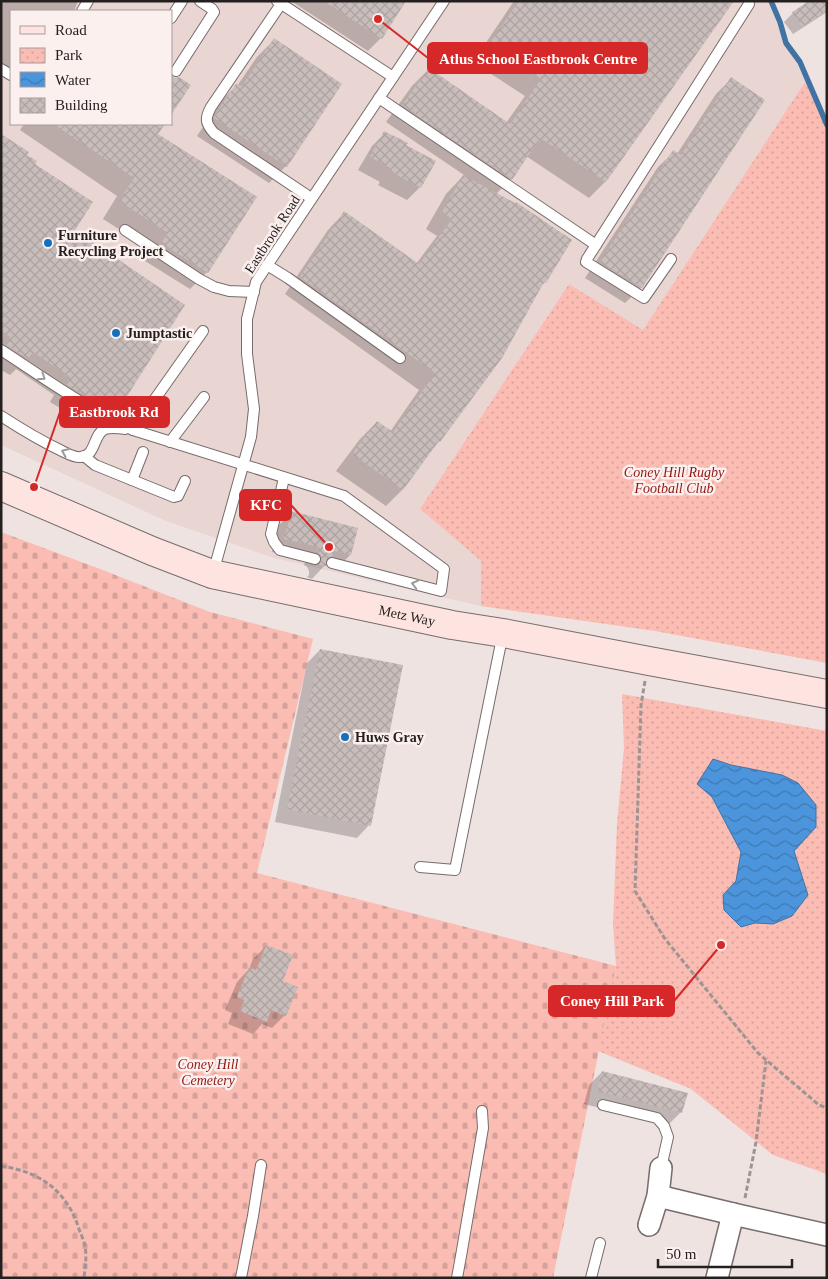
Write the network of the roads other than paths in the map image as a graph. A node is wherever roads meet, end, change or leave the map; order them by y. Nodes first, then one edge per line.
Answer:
1 (182, 1) edge
2 (200, 1) edge
3 (444, 1) edge
4 (279, 3) edge
5 (749, 4) dead end
6 (172, 16) edge
7 (176, 71) dead end
8 (393, 77) junction
9 (379, 98) junction
10 (311, 198) junction
11 (125, 230) dead end
12 (596, 245) junction
13 (671, 259) dead end
14 (267, 266) junction
15 (254, 292) junction
16 (203, 331) dead end
17 (1, 350) edge
18 (400, 358) dead end
19 (204, 398) dead end
20 (1, 416) edge
21 (133, 430) junction
22 (170, 442) junction
23 (143, 452) dead end
24 (84, 456) junction
25 (244, 465) junction
26 (284, 478) junction
27 (132, 480) junction
28 (184, 480) dead end
29 (1, 486) edge
30 (315, 559) dead end
31 (332, 563) dead end
32 (212, 574) junction
33 (503, 632) junction
34 (827, 694) edge
35 (420, 867) dead end
36 (603, 1105) dead end
37 (482, 1111) dead end
38 (261, 1165) dead end
39 (661, 1168) joint
40 (658, 1196) junction
41 (737, 1214) junction
42 (649, 1225) dead end
43 (827, 1235) edge
44 (600, 1243) dead end
45 (241, 1278) edge
46 (457, 1278) edge
47 (591, 1278) edge
48 (716, 1278) edge

1 - 6 lane
2 - 7 lane
3 - 8 lane, Eastbrook Road
4 - 8 lane
4 - 10 lane
5 - 12 lane
8 - 9 lane, Eastbrook Road
9 - 10 lane, Eastbrook Road
9 - 12 lane
10 - 14 lane, Eastbrook Road
11 - 15 lane
12 - 13 lane
14 - 15 lane, Eastbrook Road
14 - 18 lane
15 - 25 lane, Eastbrook Road
16 - 21 lane
17 -> 21 lane
19 - 22 lane
24 -> 20 lane
21 - 22 lane
21 - 24 lane
22 - 25 lane
23 - 27 lane
24 - 27 lane
25 - 26 lane
25 - 32 lane, Eastbrook Road
26 - 30 lane
26 -> 31 lane
27 - 28 lane
29 - 32 street, Metz Way
32 - 33 street, Metz Way
33 - 34 street, Metz Way
33 - 35 lane
36 - 39 lane
37 - 46 lane
38 - 45 lane
39 - 40 street
40 - 41 street
40 - 42 street
41 - 43 street
41 - 48 street
44 - 47 lane

